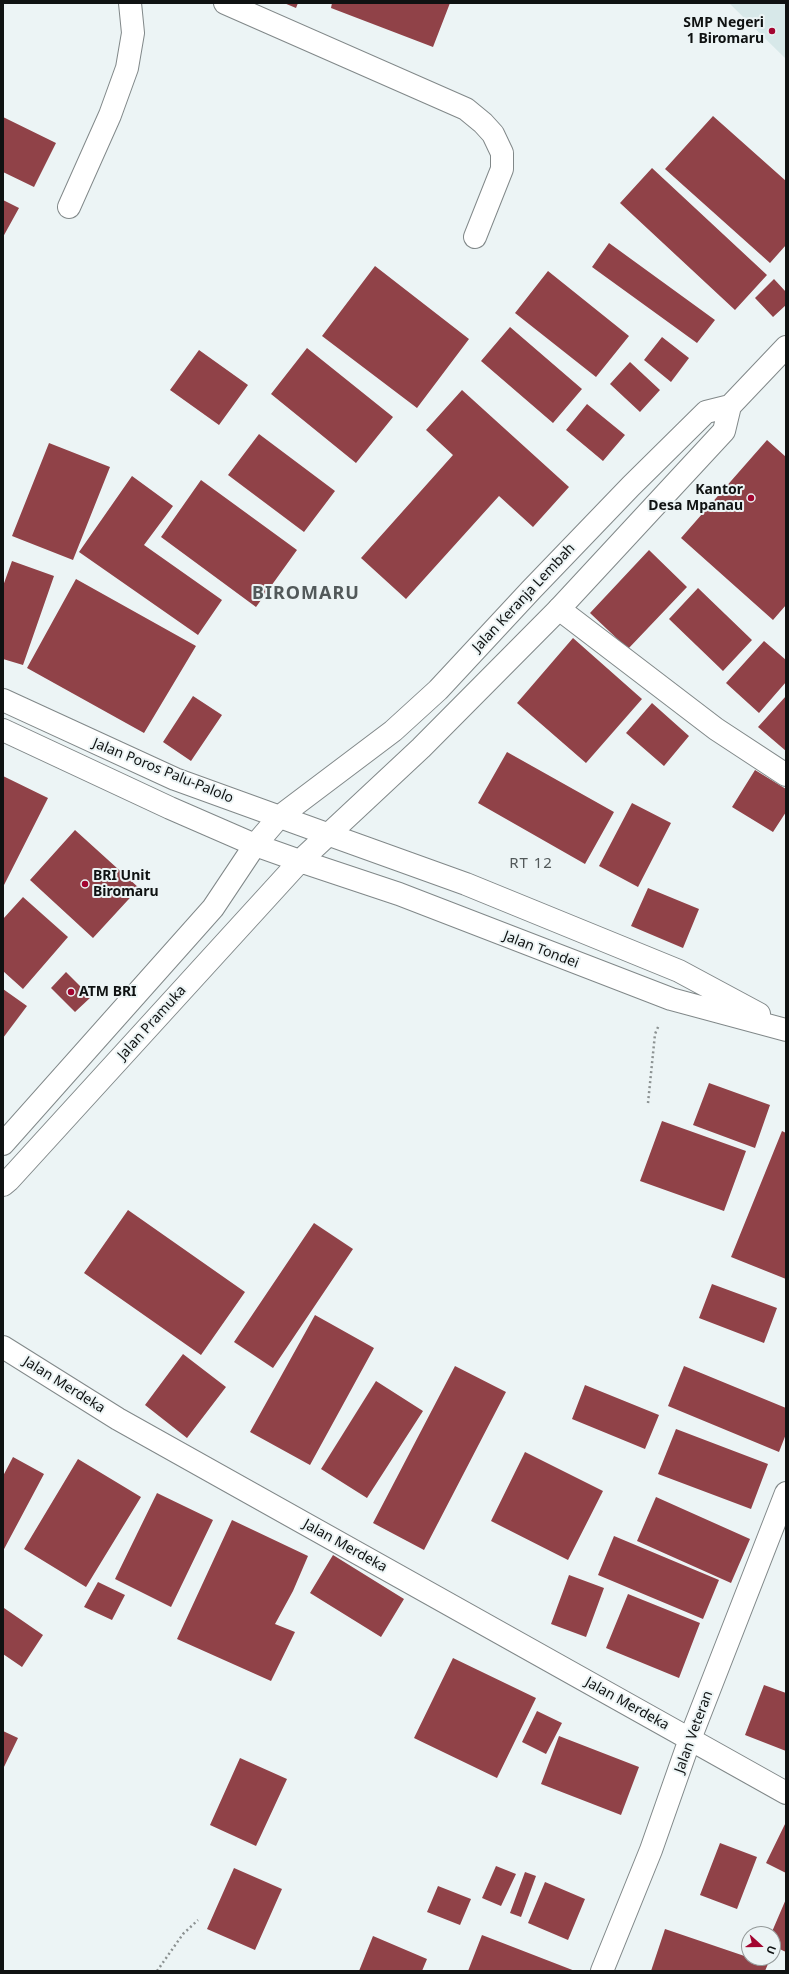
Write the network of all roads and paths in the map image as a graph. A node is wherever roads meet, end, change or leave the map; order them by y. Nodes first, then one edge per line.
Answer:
1 (130, 3) edge
2 (224, 3) edge
3 (69, 207) dead end
4 (475, 237) dead end
5 (786, 347) edge
6 (730, 406) junction
7 (559, 609) junction
8 (3, 700) edge
9 (3, 730) edge
10 (786, 775) edge
11 (279, 817) junction
12 (326, 834) junction
13 (256, 845) junction
14 (300, 861) junction
15 (671, 999) junction
16 (786, 1029) edge
17 (648, 1103) dead end
18 (3, 1144) edge
19 (3, 1184) edge
20 (3, 1347) edge
21 (786, 1492) edge
22 (690, 1739) junction
23 (786, 1792) edge
24 (198, 1920) dead end
25 (157, 1971) edge
26 (602, 1971) edge

1 - 3 street
2 - 4 street
5 - 6 street
6 - 7 street, Jalan Pramuka
6 - 11 street, Jalan Keranja Lembah
7 - 10 street
7 - 12 street, Jalan Pramuka
8 - 11 street, Jalan Poros Palu-Palolo
9 - 13 street, Jalan Poros Palu-Palolo
11 - 12 street, Jalan Poros Palu-Palolo
11 - 13 street, Jalan Keranja Lembah
12 - 14 street, Jalan Pramuka
12 - 16 street, Jalan Poros Palu-Palolo
13 - 14 street, Jalan Poros Palu-Palolo
13 - 18 street, Jalan Keranja Lembah
14 - 15 street, Jalan Tondei
14 - 19 street, Jalan Pramuka
15 - 16 street, Jalan Tondei
15 - 17 path
20 - 22 street, Jalan Merdeka
21 - 22 street, Jalan Veteran
22 - 23 street, Jalan Merdeka
22 - 26 street, Jalan Veteran
24 - 25 path

